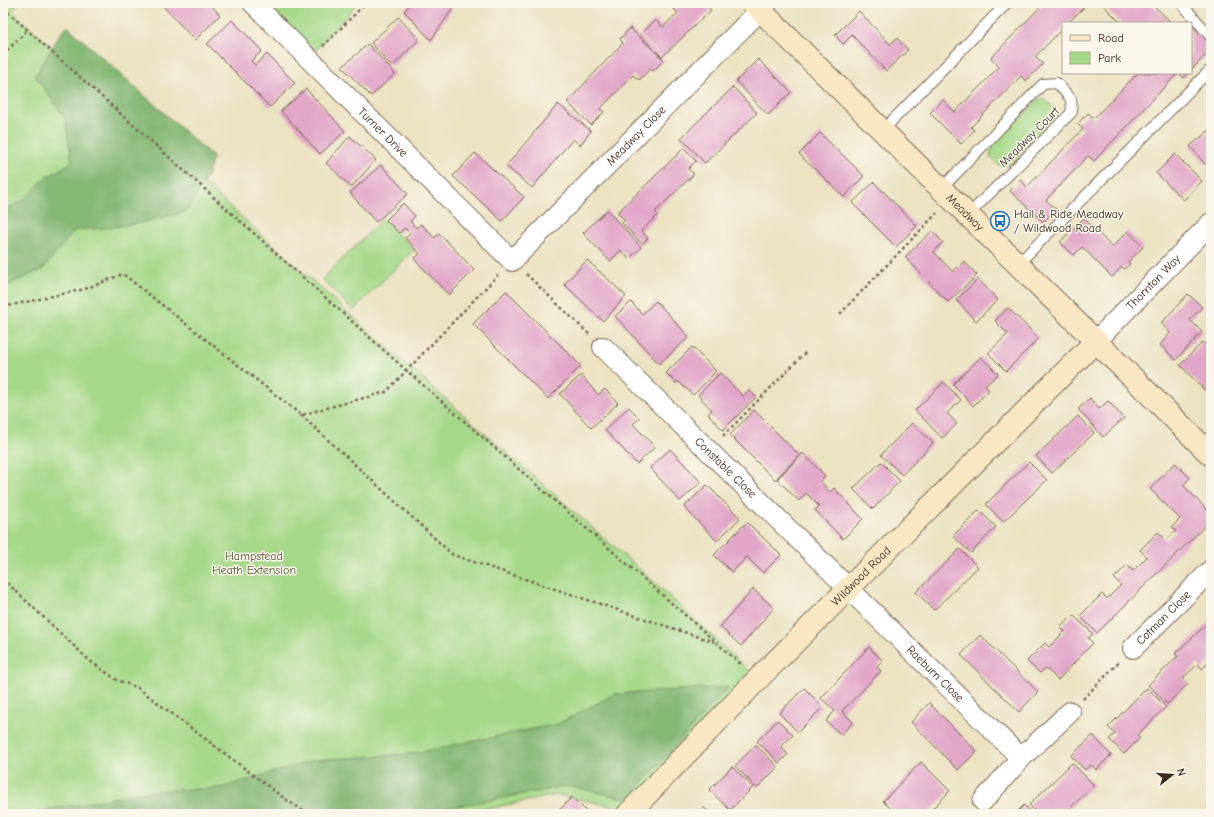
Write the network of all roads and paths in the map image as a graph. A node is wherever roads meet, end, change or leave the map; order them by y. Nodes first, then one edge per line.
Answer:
1 (366, 3) edge
2 (1008, 3) edge
3 (1181, 3) edge
4 (257, 4) edge
5 (760, 5) edge
6 (3, 8) edge
7 (28, 29) junction
8 (1211, 37) edge
9 (3, 55) edge
10 (309, 60) junction
11 (1211, 69) edge
12 (883, 130) junction
13 (946, 193) junction
14 (968, 215) junction
15 (1211, 223) edge
16 (512, 261) junction
17 (1018, 264) junction
18 (3, 307) edge
19 (840, 314) dead end
20 (1096, 341) junction
21 (603, 347) joint
22 (806, 352) dead end
23 (406, 370) junction
24 (301, 415) junction
25 (708, 451) junction
26 (1211, 455) edge
27 (1211, 570) edge
28 (3, 579) edge
29 (848, 589) junction
30 (716, 642) junction
31 (1133, 648) joint
32 (758, 679) junction
33 (1070, 712) joint
34 (1022, 758) junction
35 (983, 801) dead end
36 (308, 814) edge
37 (628, 814) edge

1 - 10 path
2 - 12 lane
3 - 8 lane
4 - 10 street, Turner Drive
5 - 12 street, Meadway
5 - 16 street, Meadway Close
6 - 7 path
7 - 9 path
7 - 23 path
10 - 16 street, Turner Drive
11 - 17 lane
12 - 13 street, Meadway
13 - 14 street, Meadway
13 - 14 lane, Meadway Court
13 - 19 path
14 - 17 street, Meadway
15 - 20 street, Thornton Way
16 - 21 path
16 - 23 path
17 - 20 street, Meadway
18 - 24 path
20 - 26 street, Meadway
20 - 29 street, Wildwood Road
21 - 25 street, Constable Close
22 - 25 path
23 - 24 path
23 - 30 path
24 - 30 path
25 - 29 street, Constable Close
27 - 31 street, Cotman Close
28 - 36 path
29 - 32 street, Wildwood Road
29 - 34 street, Raeburn Close
30 - 32 path
31 - 33 path
32 - 37 street, Wildwood Road
33 - 34 street
34 - 35 street

